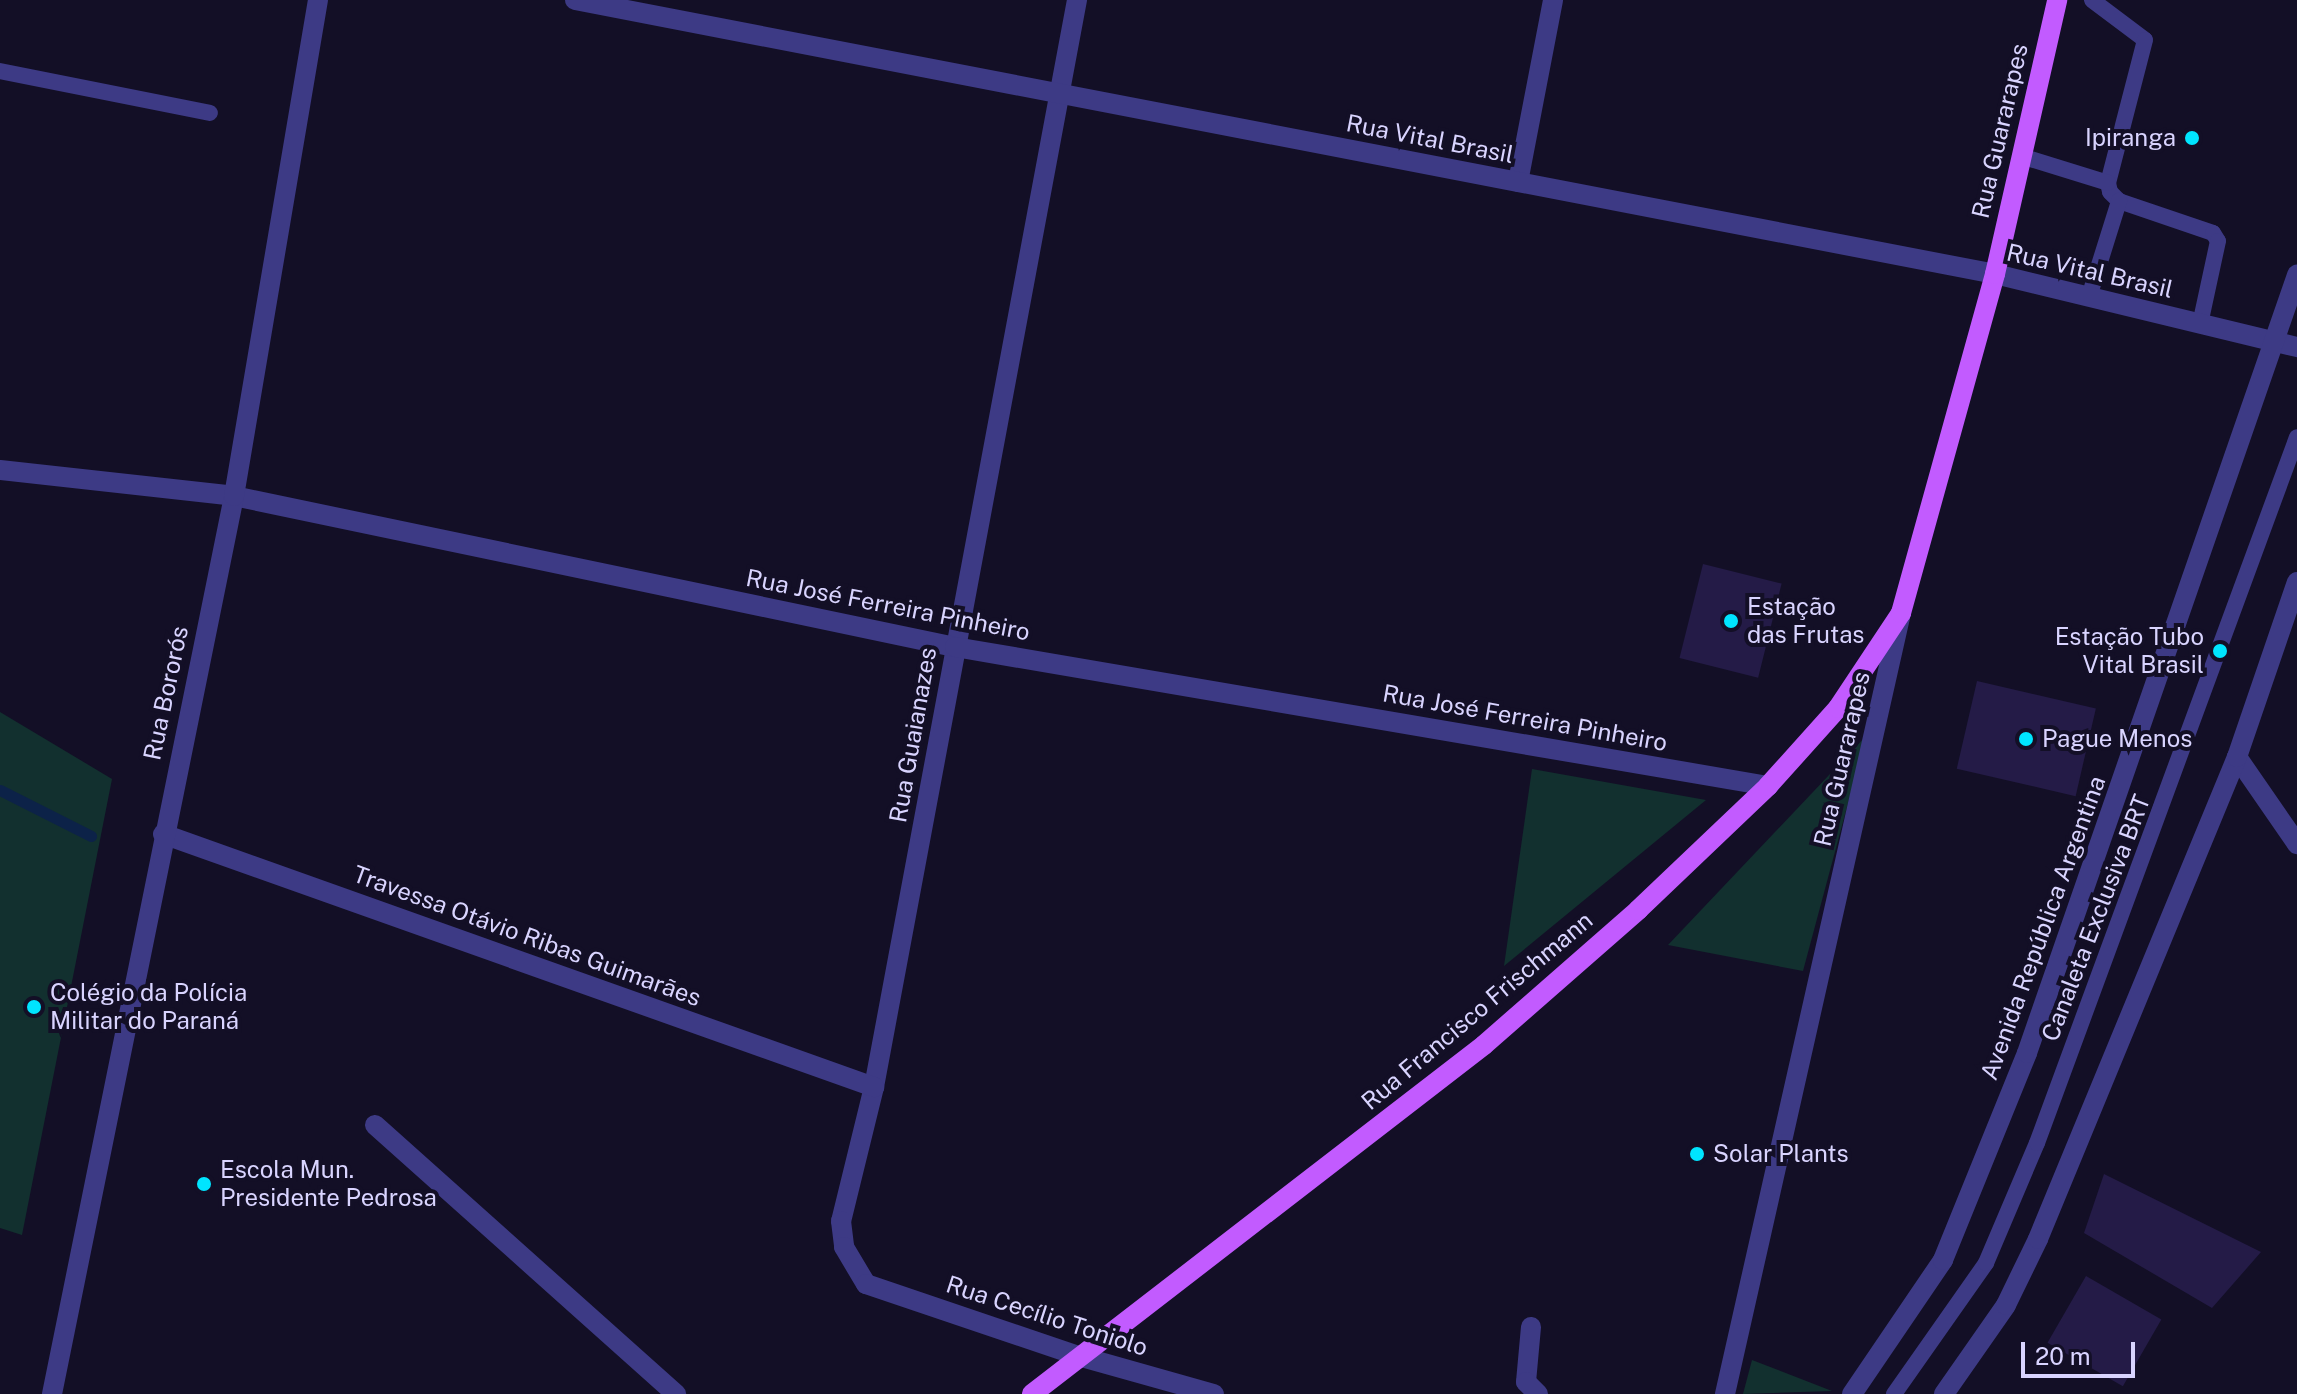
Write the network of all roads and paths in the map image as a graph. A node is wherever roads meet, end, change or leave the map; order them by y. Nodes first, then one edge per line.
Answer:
1 (318, 0) edge
2 (575, 0) edge
3 (1077, 0) edge
4 (1553, 0) edge
5 (2057, 0) edge
6 (2092, 0) edge
7 (0, 71) edge
8 (1059, 94) junction
9 (210, 113) dead end
10 (2021, 156) junction
11 (1518, 182) junction
12 (2108, 183) junction
13 (2119, 201) junction
14 (1995, 274) junction
15 (2297, 275) edge
16 (2089, 297) junction
17 (2200, 324) junction
18 (2274, 341) junction
19 (2297, 347) edge
20 (2297, 437) edge
21 (0, 470) edge
22 (234, 496) junction
23 (2297, 582) edge
24 (1901, 613) junction
25 (955, 647) junction
26 (2237, 757) junction
27 (1768, 786) junction
28 (163, 834) junction
29 (2297, 844) edge
30 (874, 1087) junction
31 (375, 1125) dead end
32 (866, 1284) joint
33 (1531, 1327) dead end
34 (1082, 1357) junction
35 (52, 1394) edge
36 (676, 1394) edge
37 (1032, 1394) edge
38 (1214, 1394) edge
39 (1538, 1394) edge
40 (1725, 1394) edge
41 (1852, 1394) edge
42 (1894, 1394) edge
43 (1944, 1394) edge

1 - 22 street, Rua Bororós
2 - 8 street, Rua Vital Brasil
3 - 8 street, Rua Guaianazes
4 - 11 street
5 - 10 main road, Rua Guararapes
6 - 12 lane
7 - 9 lane
8 - 11 street, Rua Vital Brasil
8 - 25 street, Rua Guaianazes
10 - 12 lane
10 - 14 main road, Rua Guararapes
11 - 14 street, Rua Vital Brasil
12 - 13 lane
13 - 16 lane
13 - 17 lane
14 - 16 street, Rua Vital Brasil
14 - 24 main road, Rua Guararapes
15 - 18 street, Avenida República Argentina
16 - 17 street, Rua Vital Brasil
17 - 18 street, Rua Vital Brasil
18 - 19 street, Rua Vital Brasil
18 - 41 street, Avenida República Argentina
20 - 42 lane, Canaleta Exclusiva BRT
21 - 22 street, Rua José Ferreira Pinheiro
22 - 25 street, Rua José Ferreira Pinheiro
22 - 28 street, Rua Bororós
23 - 26 street
24 - 27 main road, Rua Francisco Frischmann
24 - 40 street, Rua Guararapes
25 - 27 street, Rua José Ferreira Pinheiro
25 - 30 street, Rua Guaianazes
26 - 29 street
26 - 43 street
27 - 34 main road, Rua Francisco Frischmann
28 - 30 street, Travessa Otávio Ribas Guimarães
28 - 35 street, Rua Bororós
30 - 32 street, Rua Guaianazes
31 - 36 street
32 - 34 street, Rua Cecílio Toniolo
33 - 39 street
34 - 37 main road, Rua Francisco Frischmann
34 - 38 street, Rua Cecílio Toniolo

